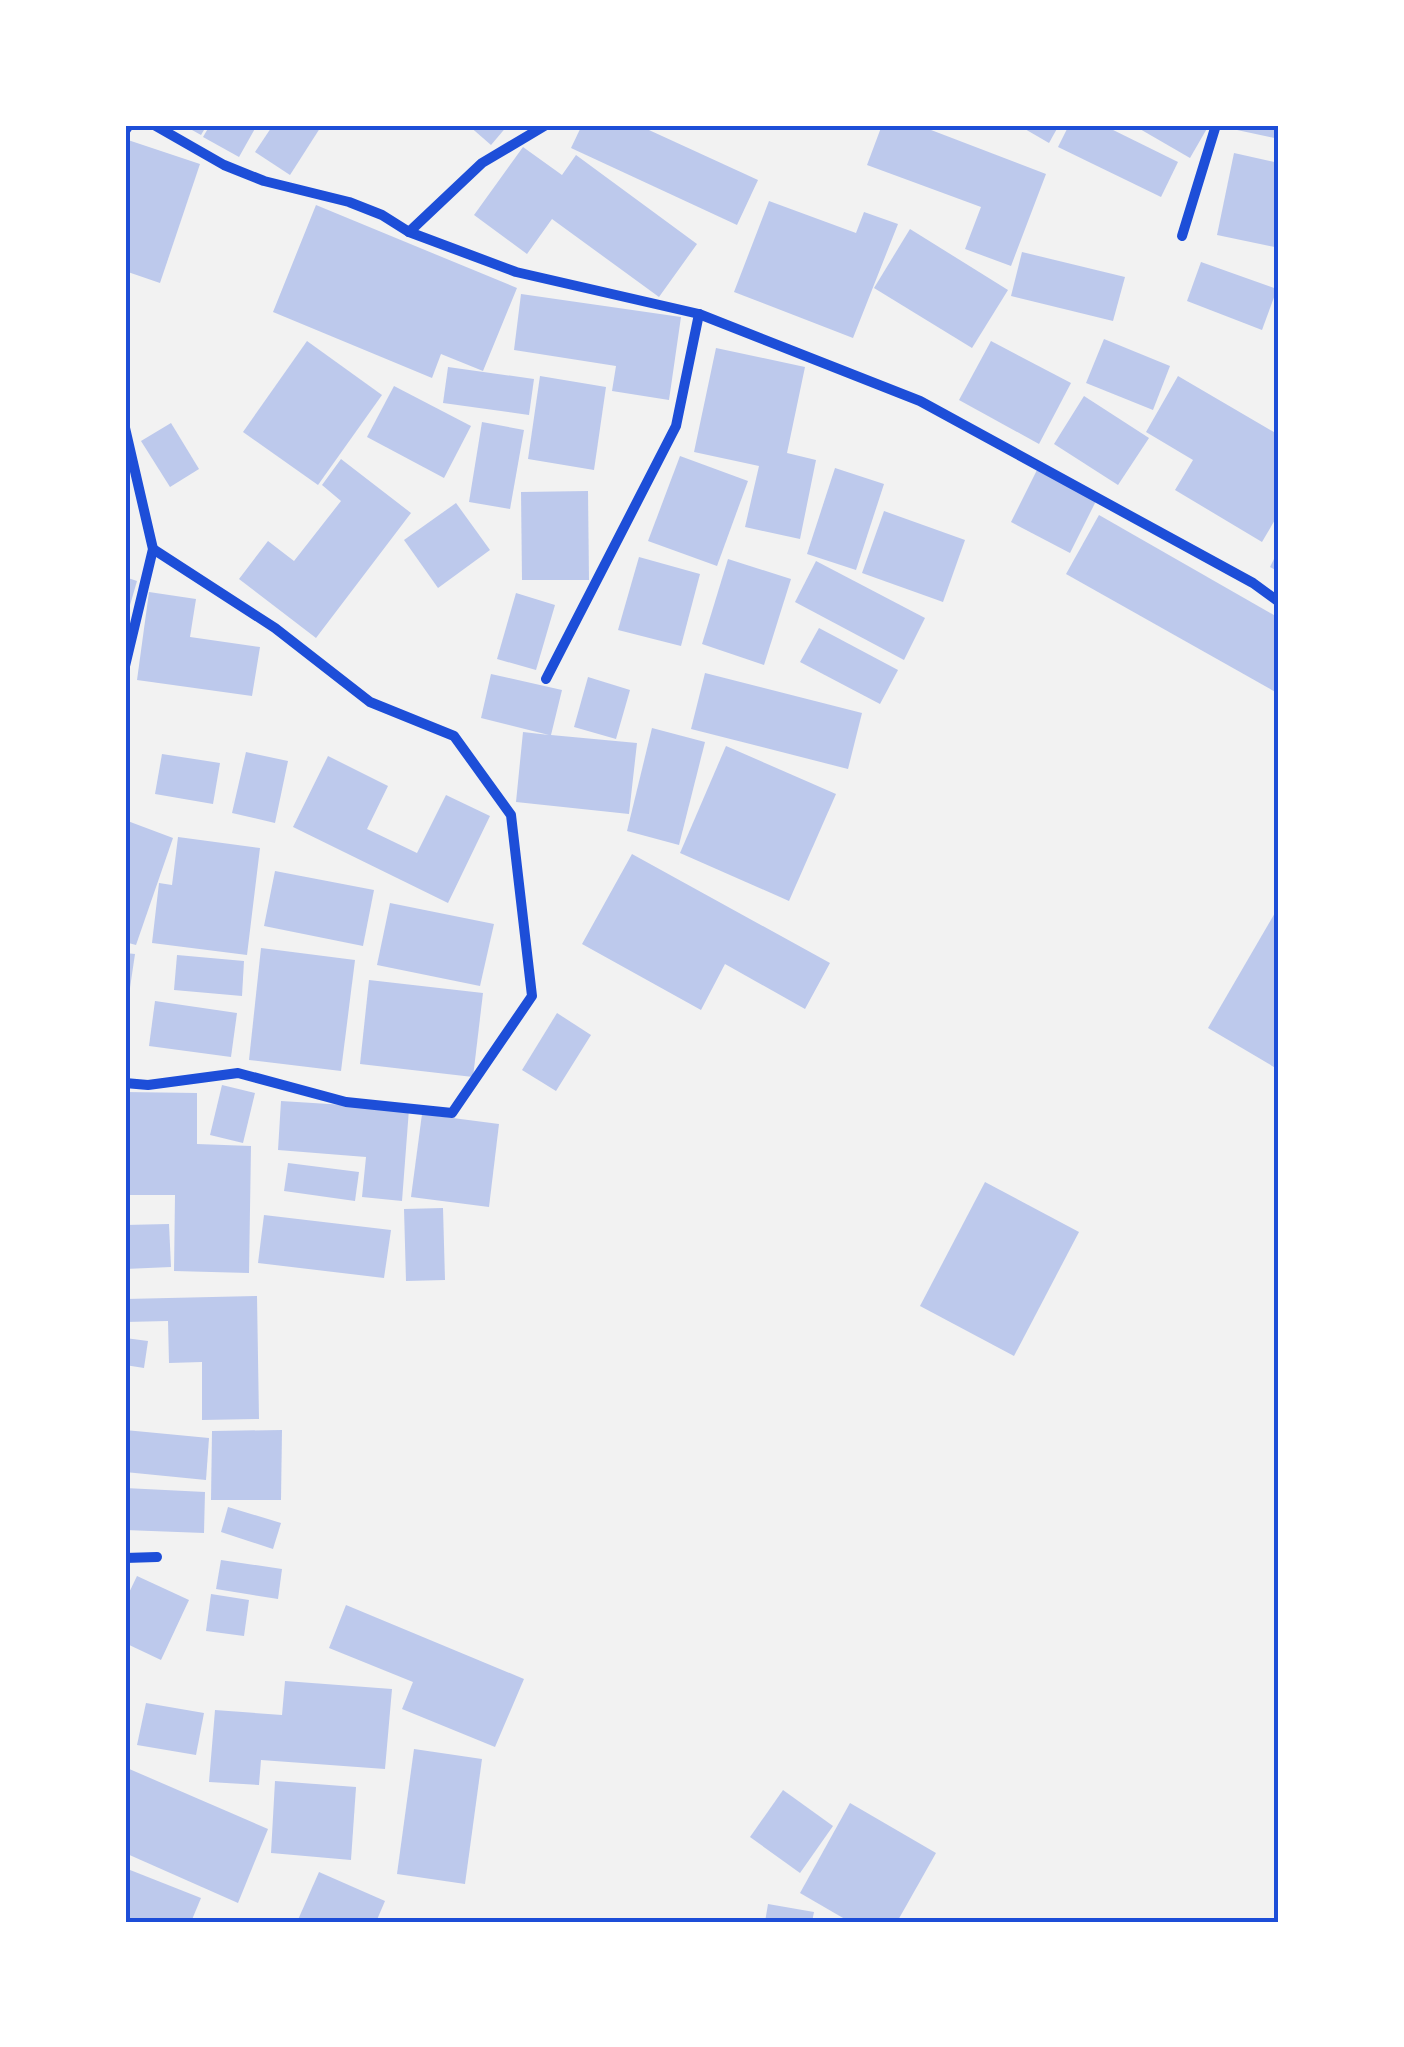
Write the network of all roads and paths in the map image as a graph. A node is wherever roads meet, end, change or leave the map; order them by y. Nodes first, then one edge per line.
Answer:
1 (154, 125) edge
2 (546, 125) edge
3 (1216, 125) edge
4 (409, 232) junction
5 (1182, 236) dead end
6 (699, 314) junction
7 (125, 428) edge
8 (152, 549) junction
9 (1279, 602) edge
10 (125, 666) edge
11 (546, 679) dead end
12 (125, 1082) edge
13 (157, 1557) dead end
14 (125, 1558) edge

1 - 4 street
2 - 4 street
3 - 5 street
4 - 6 street
6 - 9 street
6 - 11 street
7 - 8 street
8 - 10 street
8 - 12 street
13 - 14 street

